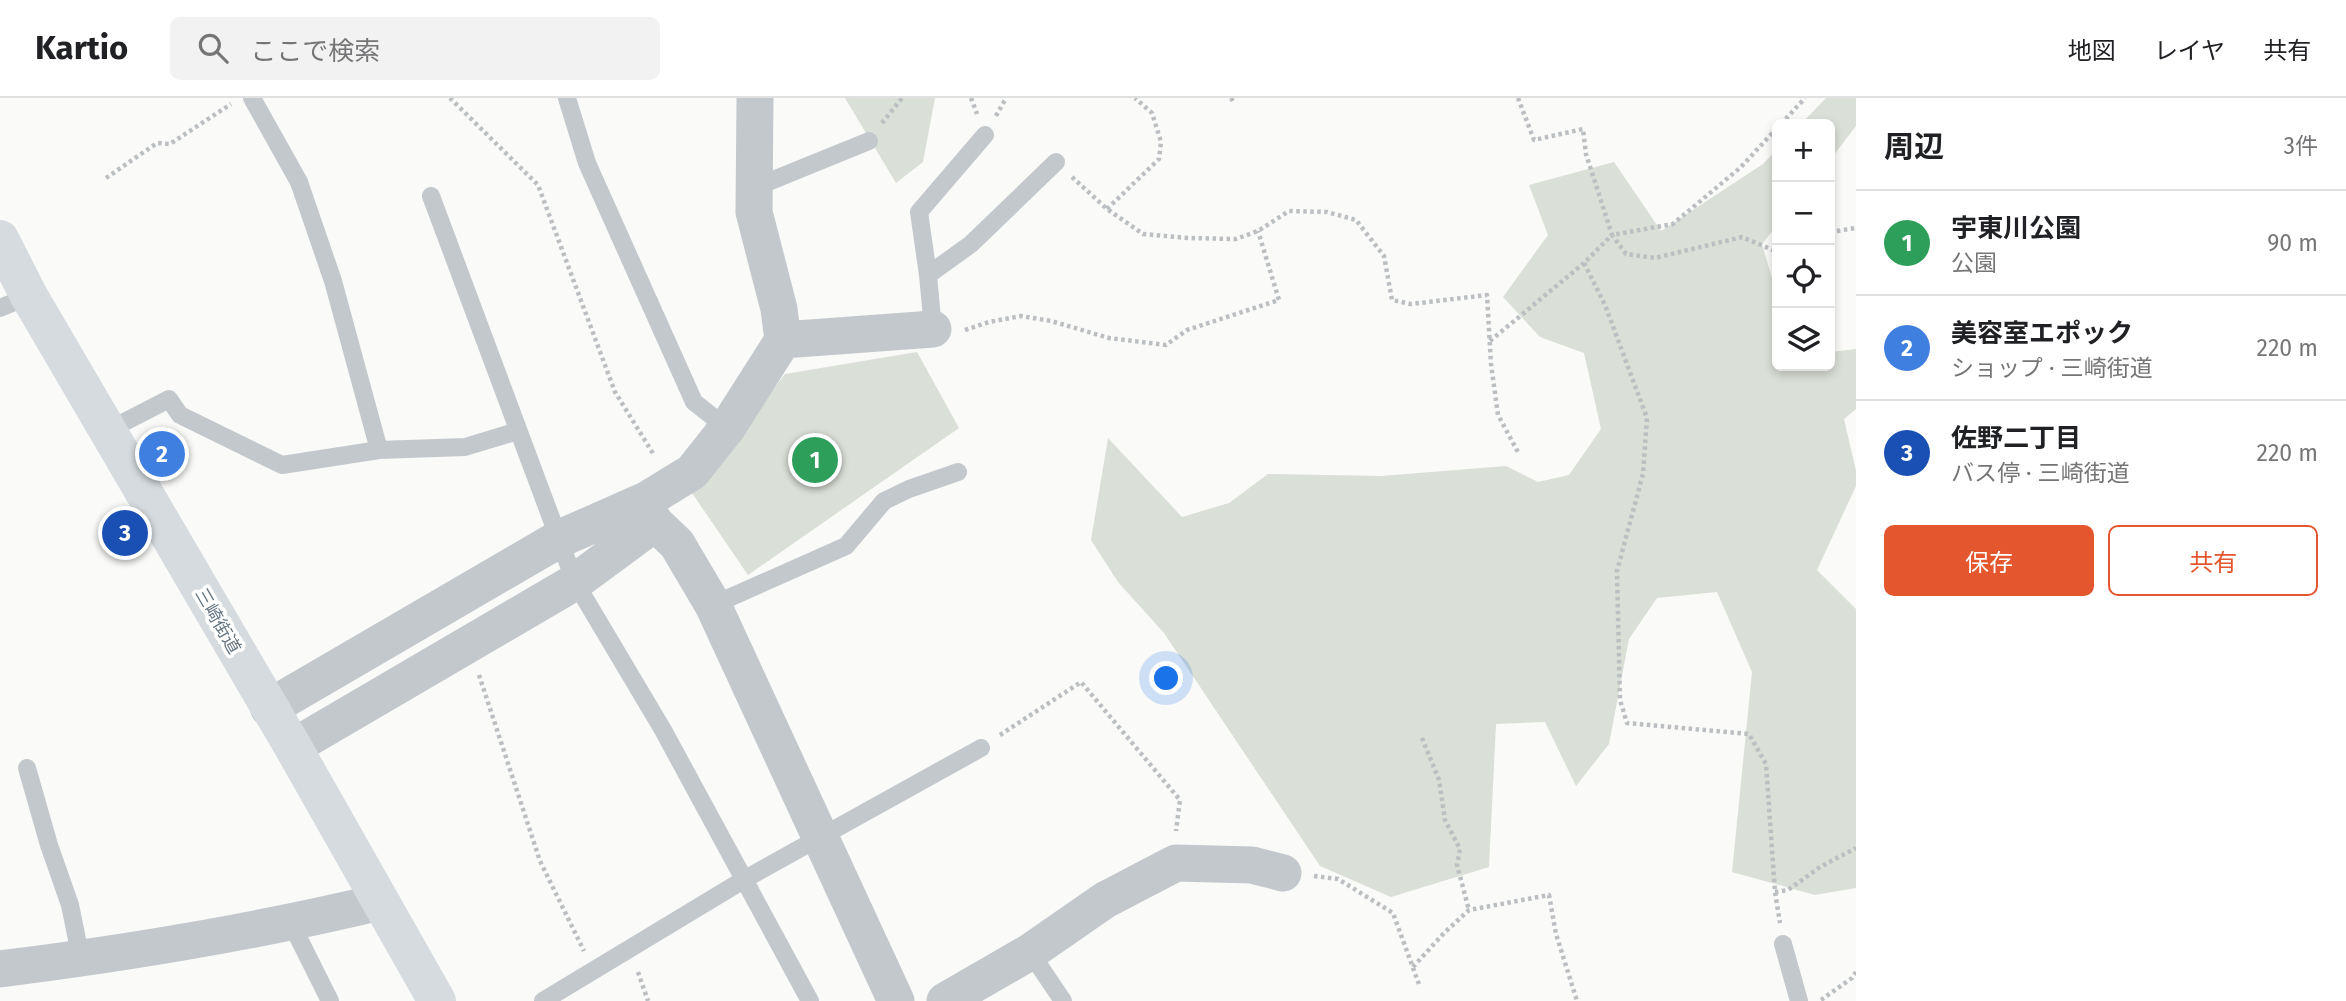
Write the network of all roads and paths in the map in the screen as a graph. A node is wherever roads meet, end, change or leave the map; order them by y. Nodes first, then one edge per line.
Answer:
1 (241, 98) edge
2 (252, 98) edge
3 (450, 98) edge
4 (567, 98) edge
5 (755, 98) edge
6 (902, 98) edge
7 (1135, 98) edge
8 (1518, 98) edge
9 (1805, 98) edge
10 (1786, 119) edge
11 (1772, 134) edge
12 (985, 135) dead end
13 (869, 141) joint
14 (1056, 162) joint
15 (106, 178) dead end
16 (756, 187) junction
17 (431, 196) dead end
18 (1107, 209) junction
19 (1856, 228) edge
20 (1258, 231) junction
21 (1835, 231) edge
22 (1612, 235) junction
23 (0, 239) edge
24 (1772, 250) edge
25 (1584, 263) junction
26 (928, 275) junction
27 (15, 302) edge
28 (989, 322) dead end
29 (933, 329) joint
30 (783, 340) junction
31 (1489, 341) junction
32 (727, 428) junction
33 (107, 430) junction
34 (518, 431) junction
35 (379, 450) junction
36 (1519, 454) dead end
37 (958, 472) dead end
38 (657, 504) junction
39 (559, 539) junction
40 (575, 582) junction
41 (713, 605) junction
42 (469, 645) junction
43 (269, 708) junction
44 (1422, 738) dead end
45 (293, 747) junction
46 (981, 748) joint
47 (27, 768) dead end
48 (821, 838) junction
49 (1856, 848) edge
50 (1176, 863) junction
51 (1283, 873) joint
52 (745, 880) junction
53 (1775, 892) junction
54 (380, 902) junction
55 (1469, 910) junction
56 (291, 923) junction
57 (1783, 944) joint
58 (1030, 952) junction
59 (80, 959) junction
60 (1413, 967) junction
61 (0, 969) edge
62 (593, 971) junction
63 (1856, 972) edge
64 (1420, 987) dead end
65 (330, 1001) edge
66 (437, 1001) edge
67 (543, 1001) edge
68 (810, 1001) edge
69 (896, 1001) edge
70 (945, 1001) edge
71 (1063, 1001) edge
72 (1577, 1001) edge
73 (1799, 1001) edge
74 (1821, 1001) edge

1 - 15 path
2 - 35 lane
3 - 38 path
4 - 32 lane
5 - 16 street
6 - 13 path
7 - 18 path
8 - 22 path
9 - 10 path
11 - 22 path
12 - 26 lane
13 - 16 lane
14 - 18 path
14 - 26 lane
16 - 30 street
17 - 34 lane
18 - 20 path
19 - 21 path
20 - 28 path
20 - 31 path
22 - 24 path
22 - 25 path
23 - 27 main road, 三崎街道
25 - 31 path
25 - 53 path
26 - 29 lane
27 - 33 main road, 三崎街道
29 - 30 street
30 - 32 street
31 - 36 path
32 - 38 street
33 - 35 lane
33 - 43 main road, 三崎街道
34 - 35 lane
34 - 39 lane
37 - 41 lane
38 - 39 street
38 - 40 street
38 - 41 street
39 - 40 lane
39 - 43 street
40 - 42 street
40 - 52 lane
41 - 48 street
42 - 45 street
42 - 62 path
43 - 45 main road, 三崎街道
44 - 55 path
45 - 54 main road, 三崎街道
46 - 48 lane
46 - 50 path
47 - 59 lane
48 - 52 lane
48 - 69 street
49 - 53 path
50 - 51 street
50 - 58 street
51 - 60 path
52 - 62 lane
52 - 68 lane
53 - 57 path
54 - 56 street
54 - 66 main road, 三崎街道
55 - 60 path
55 - 72 path
56 - 59 street
56 - 65 lane
57 - 73 lane
58 - 70 street
58 - 71 lane
59 - 61 street
60 - 64 path
62 - 67 lane
63 - 74 path

